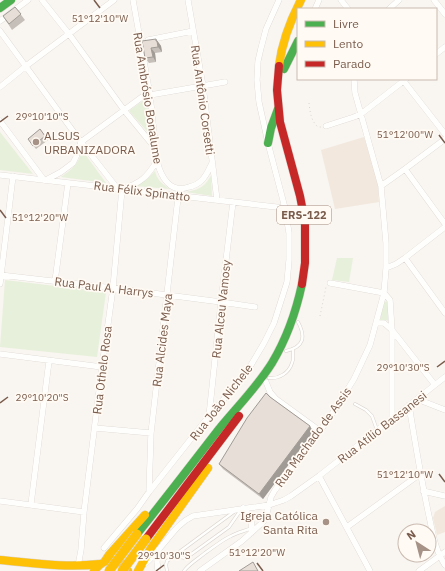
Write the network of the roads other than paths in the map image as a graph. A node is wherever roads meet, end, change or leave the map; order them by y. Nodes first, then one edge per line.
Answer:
1 (11, 0) edge
2 (28, 0) edge
3 (42, 0) edge
4 (114, 0) edge
5 (133, 0) edge
6 (188, 0) edge
7 (279, 0) edge
8 (301, 0) edge
9 (341, 0) edge
10 (399, 0) edge
11 (434, 0) edge
12 (0, 4) edge
13 (347, 8) edge
14 (390, 8) edge
15 (445, 14) edge
16 (297, 20) edge
17 (0, 21) edge
18 (0, 31) edge
19 (193, 31) junction
20 (69, 34) junction
21 (140, 42) junction
22 (297, 44) edge
23 (445, 47) edge
24 (437, 53) edge
25 (26, 66) junction
26 (284, 69) junction
27 (354, 80) edge
28 (404, 80) edge
29 (225, 82) dead end
30 (203, 86) junction
31 (0, 87) edge
32 (150, 95) junction
33 (278, 109) junction
34 (124, 110) junction
35 (361, 114) junction
36 (0, 120) edge
37 (326, 126) road end
38 (445, 134) edge
39 (445, 139) edge
40 (81, 142) junction
41 (268, 143) junction
42 (156, 150) junction
43 (157, 161) junction
44 (212, 163) junction
45 (405, 169) junction
46 (0, 175) edge
47 (13, 176) junction
48 (45, 180) junction
49 (68, 183) junction
50 (381, 186) junction
51 (120, 189) junction
52 (179, 189) junction
53 (178, 195) junction
54 (217, 200) junction
55 (233, 202) junction
56 (285, 208) junction
57 (445, 224) edge
58 (445, 227) edge
59 (405, 258) junction
60 (386, 268) junction
61 (1, 275) edge
62 (55, 281) junction
63 (330, 283) road end
64 (0, 284) edge
65 (113, 288) junction
66 (384, 293) junction
67 (167, 295) junction
68 (221, 302) junction
69 (255, 307) dead end
70 (445, 312) edge
71 (376, 323) junction
72 (392, 330) junction
73 (0, 354) edge
74 (49, 361) junction
75 (102, 367) junction
76 (445, 378) edge
77 (267, 380) junction
78 (435, 385) junction
79 (417, 399) junction
80 (355, 404) dead end
81 (409, 405) junction
82 (445, 410) edge
83 (209, 416) junction
84 (392, 418) junction
85 (232, 419) junction
86 (95, 428) junction
87 (320, 430) junction
88 (377, 430) junction
89 (151, 433) junction
90 (420, 474) junction
91 (319, 476) junction
92 (275, 490) junction
93 (423, 491) junction
94 (148, 492) junction
95 (445, 496) edge
96 (284, 500) junction
97 (0, 501) edge
98 (31, 504) junction
99 (269, 505) junction
100 (243, 510) junction
101 (84, 512) junction
102 (347, 528) junction
103 (252, 530) junction
104 (104, 548) dead end
105 (81, 550) junction
106 (159, 550) junction
107 (445, 552) edge
108 (174, 556) junction
109 (439, 556) junction
110 (0, 560) edge
111 (97, 565) edge
112 (445, 565) edge
113 (78, 566) junction
114 (122, 567) edge
115 (137, 570) edge
116 (109, 571) edge
117 (128, 571) edge
118 (158, 571) edge
119 (167, 571) edge
120 (184, 571) edge
121 (200, 571) edge
122 (370, 571) edge
123 (419, 571) edge

1 - 12 main road
2 - 17 street
3 - 20 street
4 - 20 street
5 - 21 street, Rua Ambrósio Bonalume
6 - 19 street, Rua Antônio Corsetti
7 - 41 street, Rua João Nichele
8 - 33 main road, ERS-122
9 - 13 street
10 - 14 street
11 - 15 street
16 - 26 main road, ERS-122
18 - 25 street
19 - 21 street
19 - 30 street, Rua Antônio Corsetti
20 - 25 street
20 - 34 street
21 - 32 street, Rua Ambrósio Bonalume
22 - 26 main road
23 - 24 street
25 - 31 street
25 - 40 street
26 - 77 main road, ERS-122
27 - 35 street, Rua Machado de Assis
28 - 35 street
28 - 38 street
29 - 30 street
30 - 32 street
30 - 44 street, Rua Antônio Corsetti
32 - 34 street
32 - 42 street, Rua Ambrósio Bonalume
33 - 41 main road
33 - 85 main road, ERS-122
34 - 40 street
34 - 42 street
35 - 37 street
35 - 50 street, Rua Machado de Assis
36 - 48 street
39 - 45 street
40 - 48 street
40 - 51 street
41 - 56 street, Rua João Nichele
42 - 43 street, Rua Ambrósio Bonalume
43 - 51 street
43 - 52 street, Rua Ambrósio Bonalume
44 - 52 street
44 - 54 street, Rua Antônio Corsetti
45 - 50 street
45 - 57 street
46 - 47 street, Rua Félix Spinatto
47 - 48 street, Rua Félix Spinatto
47 - 61 street
48 - 49 street, Rua Félix Spinatto
49 - 51 street, Rua Félix Spinatto
49 - 62 street
50 - 60 street, Rua Machado de Assis
51 - 53 street, Rua Félix Spinatto
51 - 65 street, Rua Othelo Rosa
52 - 53 street, Rua Alcides Maya
53 - 54 street, Rua Félix Spinatto
53 - 67 street, Rua Alcides Maya
54 - 55 street, Rua Félix Spinatto
55 - 56 street, Rua Félix Spinatto
55 - 68 street, Rua Alceu Vamosy
56 - 83 street, Rua João Nichele
58 - 59 street
59 - 60 street
59 - 70 street
60 - 66 street, Rua Machado de Assis
61 - 62 street, Rua Paul A. Harrys
61 - 64 street
62 - 65 street, Rua Paul A. Harrys
63 - 66 street
65 - 67 street, Rua Paul A. Harrys
65 - 75 street, Rua Othelo Rosa
66 - 71 street, Rua Machado de Assis
66 - 72 street
67 - 68 street, Rua Paul A. Harrys
67 - 89 street, Rua Alcides Maya
68 - 69 street, Rua Paul A. Harrys
68 - 83 street, Rua Alceu Vamosy
71 - 72 street
71 - 87 street, Rua Machado de Assis
72 - 78 street
72 - 84 street
73 - 74 street
74 - 75 street
74 - 98 street
75 - 86 street, Rua Othelo Rosa
76 - 78 street, Rua Atílio Bassanesi
77 - 85 main road, ERS-122
77 - 87 street
78 - 79 street, Rua Atílio Bassanesi
79 - 81 street, Rua Atílio Bassanesi
79 - 82 street
80 - 88 lane
81 - 84 street, Rua Atílio Bassanesi
81 - 90 street
83 - 94 street, Rua João Nichele
84 - 88 street, Rua Atílio Bassanesi
85 - 111 main road
85 - 114 main road, ERS-122, bridge
85 - 115 main road
85 - 116 main road, ERS-122, bridge
86 - 89 street
86 - 101 street, Rua Othelo Rosa
87 - 92 street, Rua Machado de Assis
88 - 91 street, Rua Atílio Bassanesi
89 - 94 street, Rua Alcides Maya
90 - 93 street
90 - 102 street
91 - 96 street, Rua Atílio Bassanesi
91 - 102 street
92 - 96 street
92 - 99 street, Rua Machado de Assis
93 - 95 street
93 - 109 street
94 - 104 street, Rua João Nichele
96 - 99 street, Rua Atílio Bassanesi
97 - 98 street
98 - 101 street
99 - 100 street
99 - 103 street, Rua Machado de Assis
100 - 103 street
100 - 106 street
100 - 108 lane
100 - 108 lane
101 - 105 street, Rua Othelo Rosa
102 - 122 street
103 - 120 lane
103 - 121 street, Rua Machado de Assis
105 - 111 street
105 - 113 street, Rua Othelo Rosa
106 - 115 street
106 - 118 street
107 - 109 street
108 - 119 lane
109 - 112 street
109 - 123 street
110 - 113 main road
111 - 113 main road
111 - 114 main road
114 - 115 main road
114 - 117 main road

